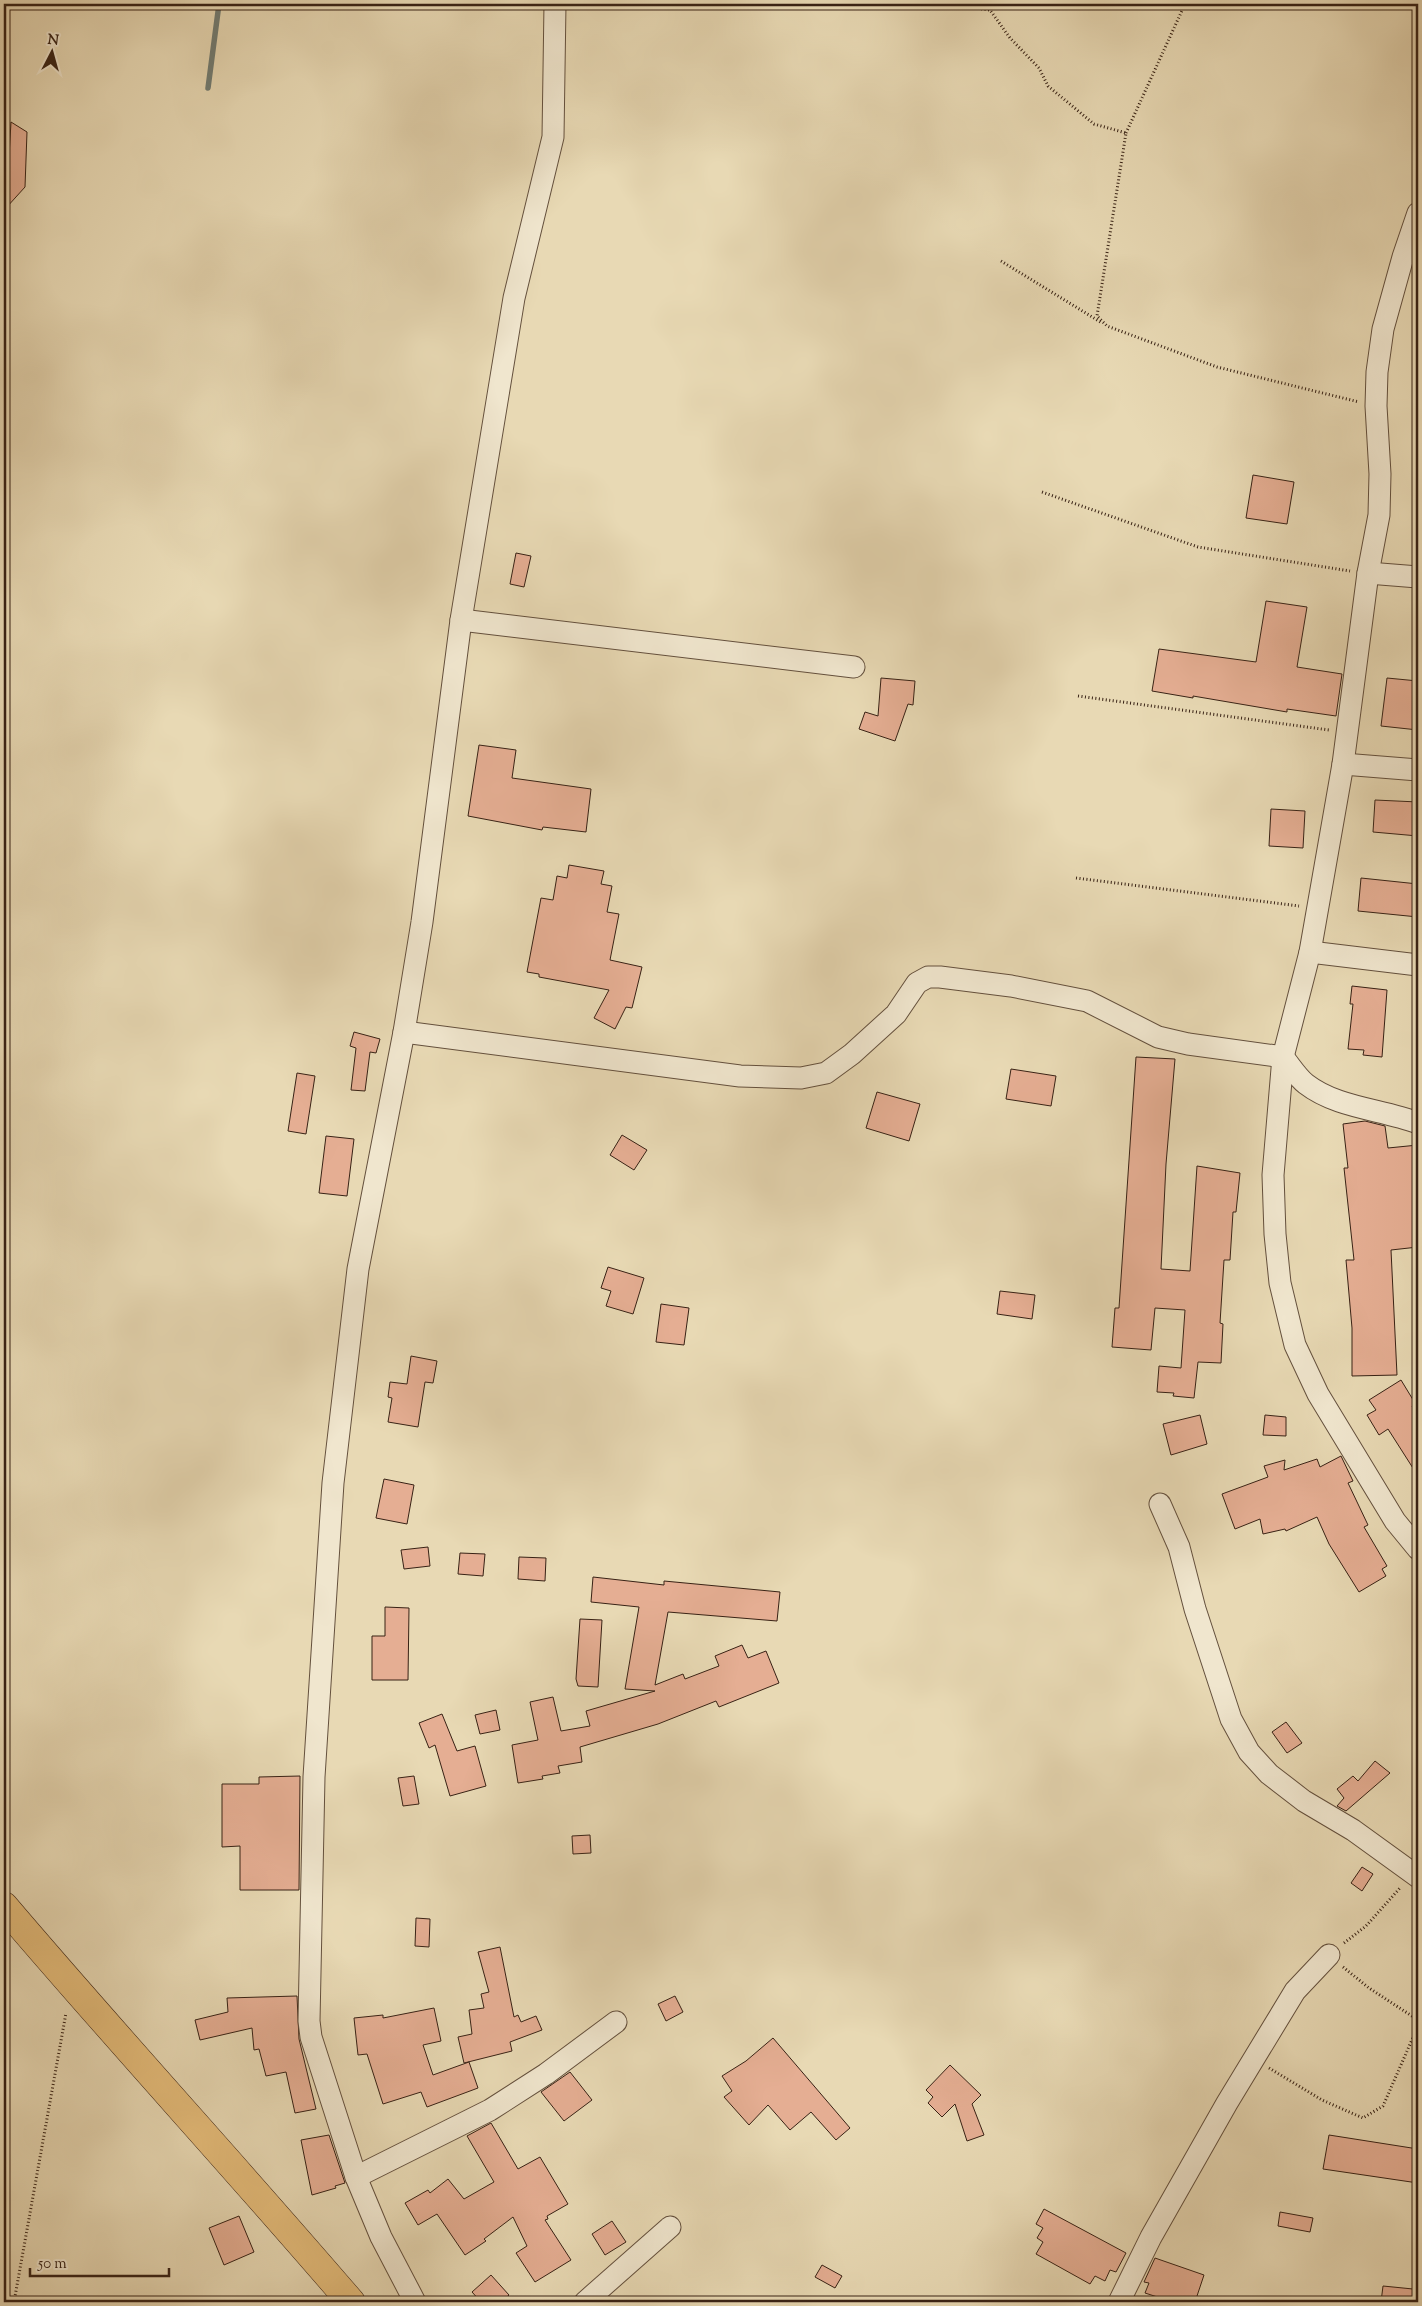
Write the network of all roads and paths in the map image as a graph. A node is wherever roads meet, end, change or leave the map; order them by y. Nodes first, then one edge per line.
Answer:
1 (555, 4) edge
2 (943, 4) edge
3 (1185, 4) edge
4 (1126, 133) junction
5 (1418, 213) edge
6 (1001, 261) dead end
7 (1107, 326) junction
8 (1376, 406) junction
9 (1042, 492) dead end
10 (1368, 574) junction
11 (1418, 577) edge
12 (461, 620) junction
13 (854, 667) dead end
14 (1078, 696) dead end
15 (1347, 733) junction
16 (1343, 764) junction
17 (1418, 770) edge
18 (1076, 878) dead end
19 (1317, 908) junction
20 (1310, 952) junction
21 (1418, 965) edge
22 (404, 1032) junction
23 (1283, 1057) junction
24 (1418, 1123) edge
25 (1160, 1504) dead end
26 (1418, 1549) edge
27 (1416, 1874) edge
28 (4, 1906) edge
29 (1329, 1955) junction
30 (71, 1985) junction
31 (1418, 2020) edge
32 (616, 2022) dead end
33 (1418, 2026) edge
34 (1253, 2059) junction
35 (356, 2177) junction
36 (670, 2227) dead end
37 (14, 2302) edge
38 (350, 2302) edge
39 (415, 2302) edge
40 (585, 2302) edge
41 (1119, 2302) edge

1 - 12 street
2 - 4 path
3 - 4 path
4 - 7 path
5 - 8 street
6 - 7 path
7 - 8 path
8 - 10 street
9 - 10 path
10 - 11 street
10 - 15 street
12 - 13 street
12 - 22 street
14 - 15 path
15 - 16 street
16 - 17 street
16 - 19 street
18 - 19 path
19 - 20 street
20 - 21 street
20 - 23 street
22 - 23 street
22 - 35 street
23 - 24 street
23 - 26 street
25 - 27 street
27 - 29 path
28 - 30 highway
29 - 31 path
29 - 34 street
30 - 37 path
30 - 38 highway
32 - 35 street
33 - 34 path
34 - 41 street
35 - 39 street
36 - 40 street

